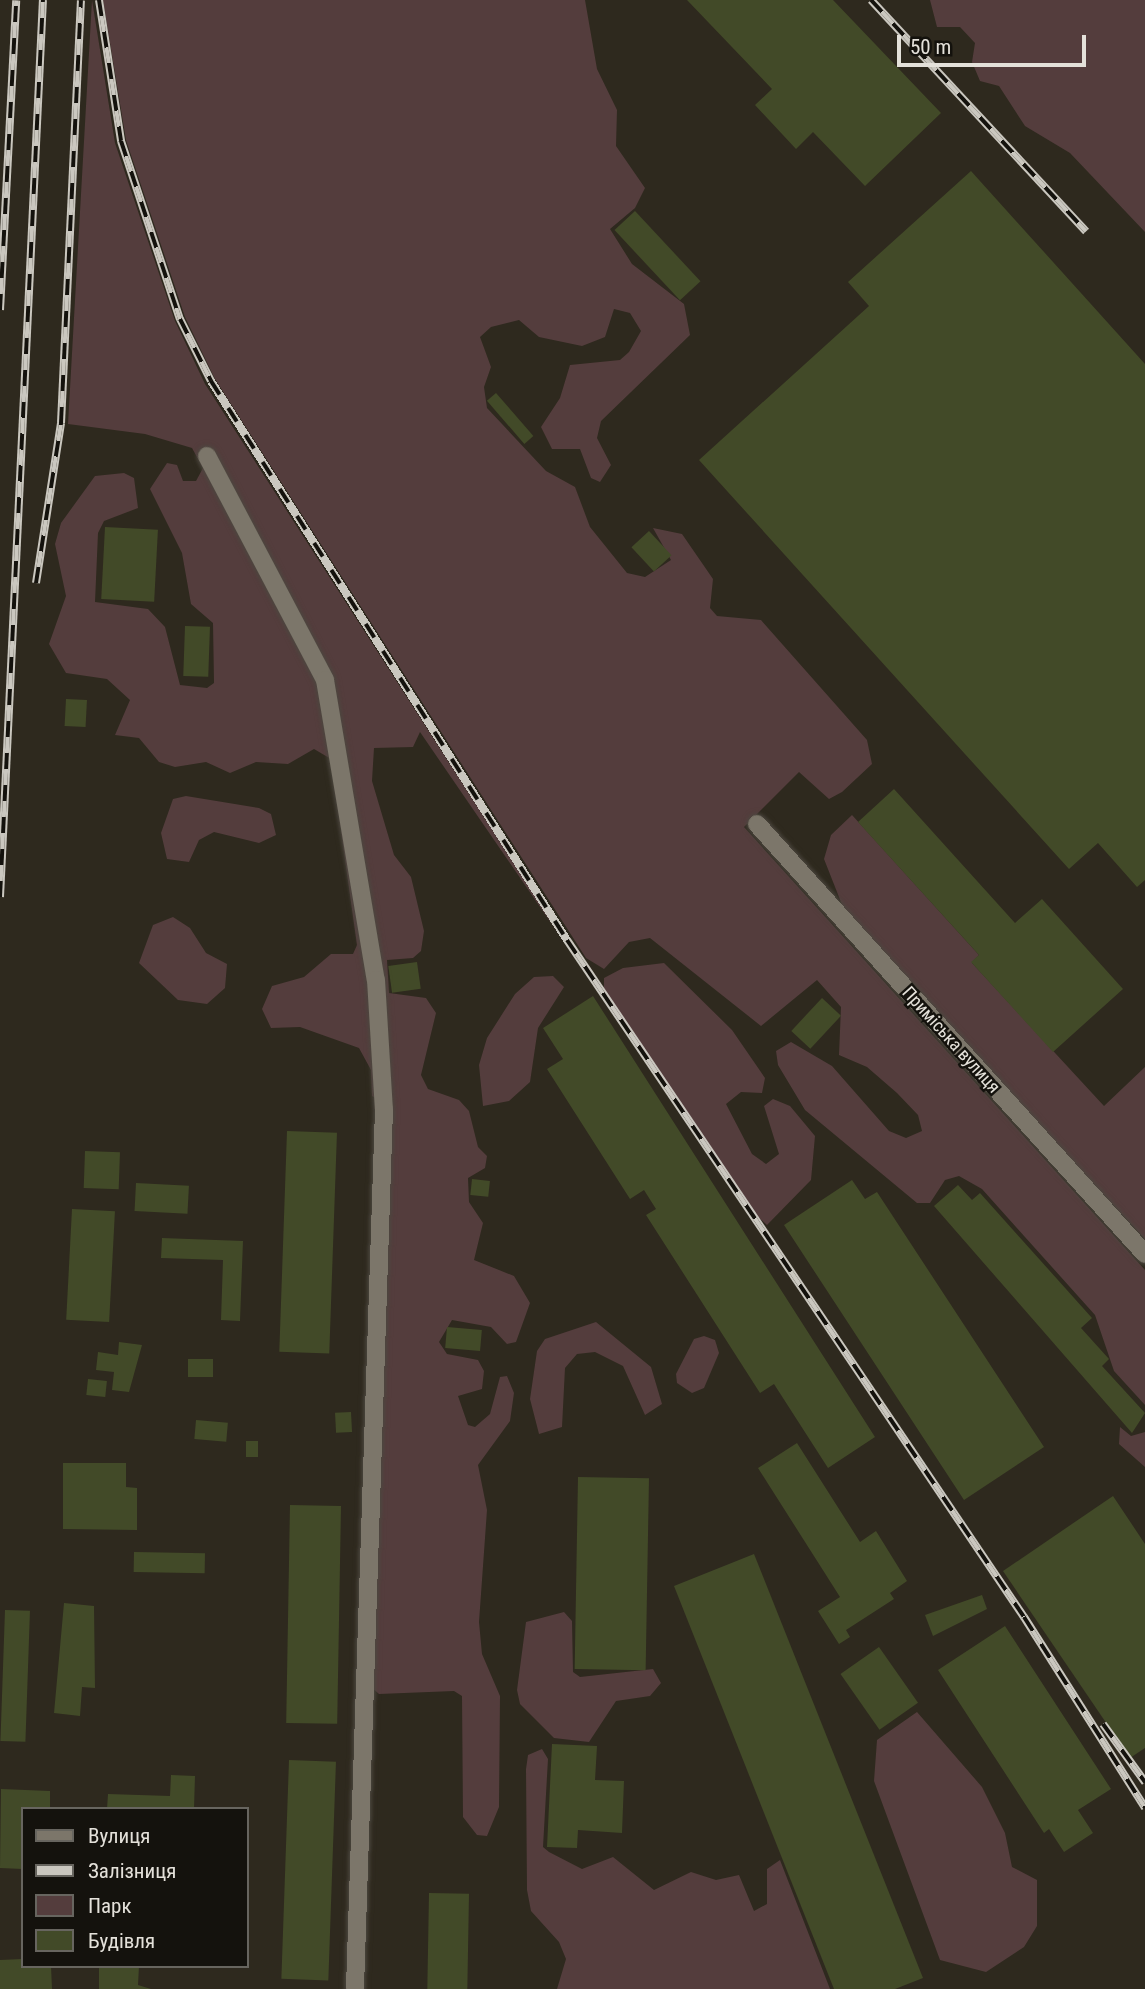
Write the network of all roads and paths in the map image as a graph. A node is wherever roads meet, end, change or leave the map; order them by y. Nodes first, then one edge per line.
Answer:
1 (207, 456) dead end
2 (757, 824) dead end
3 (1145, 1254) edge
4 (355, 1989) edge

1 - 4 street
2 - 3 street, Приміська вулиця

